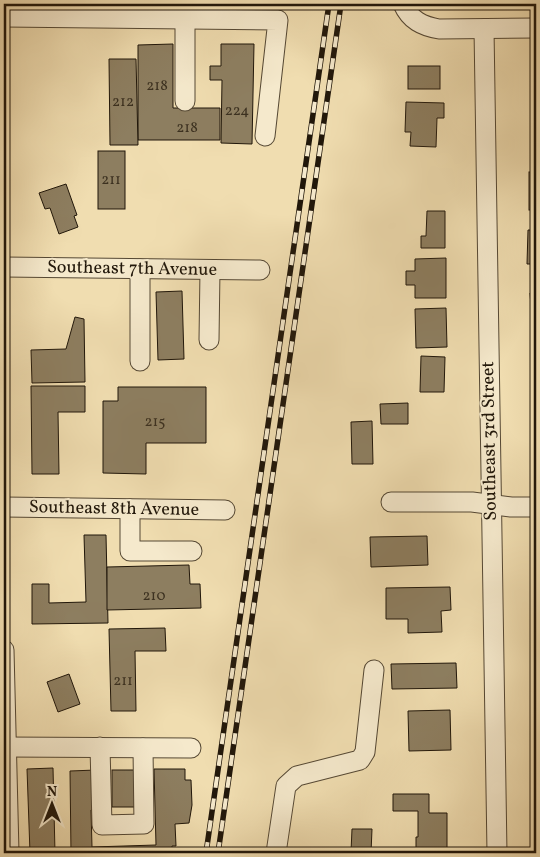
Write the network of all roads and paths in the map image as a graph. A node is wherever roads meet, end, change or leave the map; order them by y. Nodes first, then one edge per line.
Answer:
1 (405, 8) edge
2 (242, 12) edge
3 (4, 16) edge
4 (185, 19) junction
5 (536, 28) edge
6 (484, 29) junction
7 (185, 100) dead end
8 (265, 136) dead end
9 (4, 267) edge
10 (140, 269) junction
11 (210, 270) junction
12 (260, 270) dead end
13 (209, 340) dead end
14 (140, 361) dead end
15 (391, 502) dead end
16 (491, 505) junction
17 (4, 507) edge
18 (536, 507) edge
19 (130, 509) junction
20 (225, 510) dead end
21 (192, 551) dead end
22 (4, 650) edge
23 (374, 670) dead end
24 (5, 747) edge
25 (100, 747) junction
26 (143, 748) junction
27 (191, 748) dead end
28 (9, 853) edge
29 (276, 853) edge
30 (497, 853) edge

1 - 6 street
2 - 4 street
2 - 8 street
3 - 4 street
4 - 7 street
5 - 6 street
6 - 16 street, Southeast 3rd Street
9 - 10 street, Southeast 7th Avenue
10 - 11 street, Southeast 7th Avenue
10 - 14 street
11 - 12 street, Southeast 7th Avenue
11 - 13 street
15 - 16 street
16 - 18 street
16 - 30 street, Southeast 3rd Street
17 - 19 street, Southeast 8th Avenue
19 - 20 street, Southeast 8th Avenue
19 - 21 street
22 - 24 street
23 - 29 street
24 - 25 street
24 - 28 street
25 - 26 street
25 - 26 street
26 - 27 street

